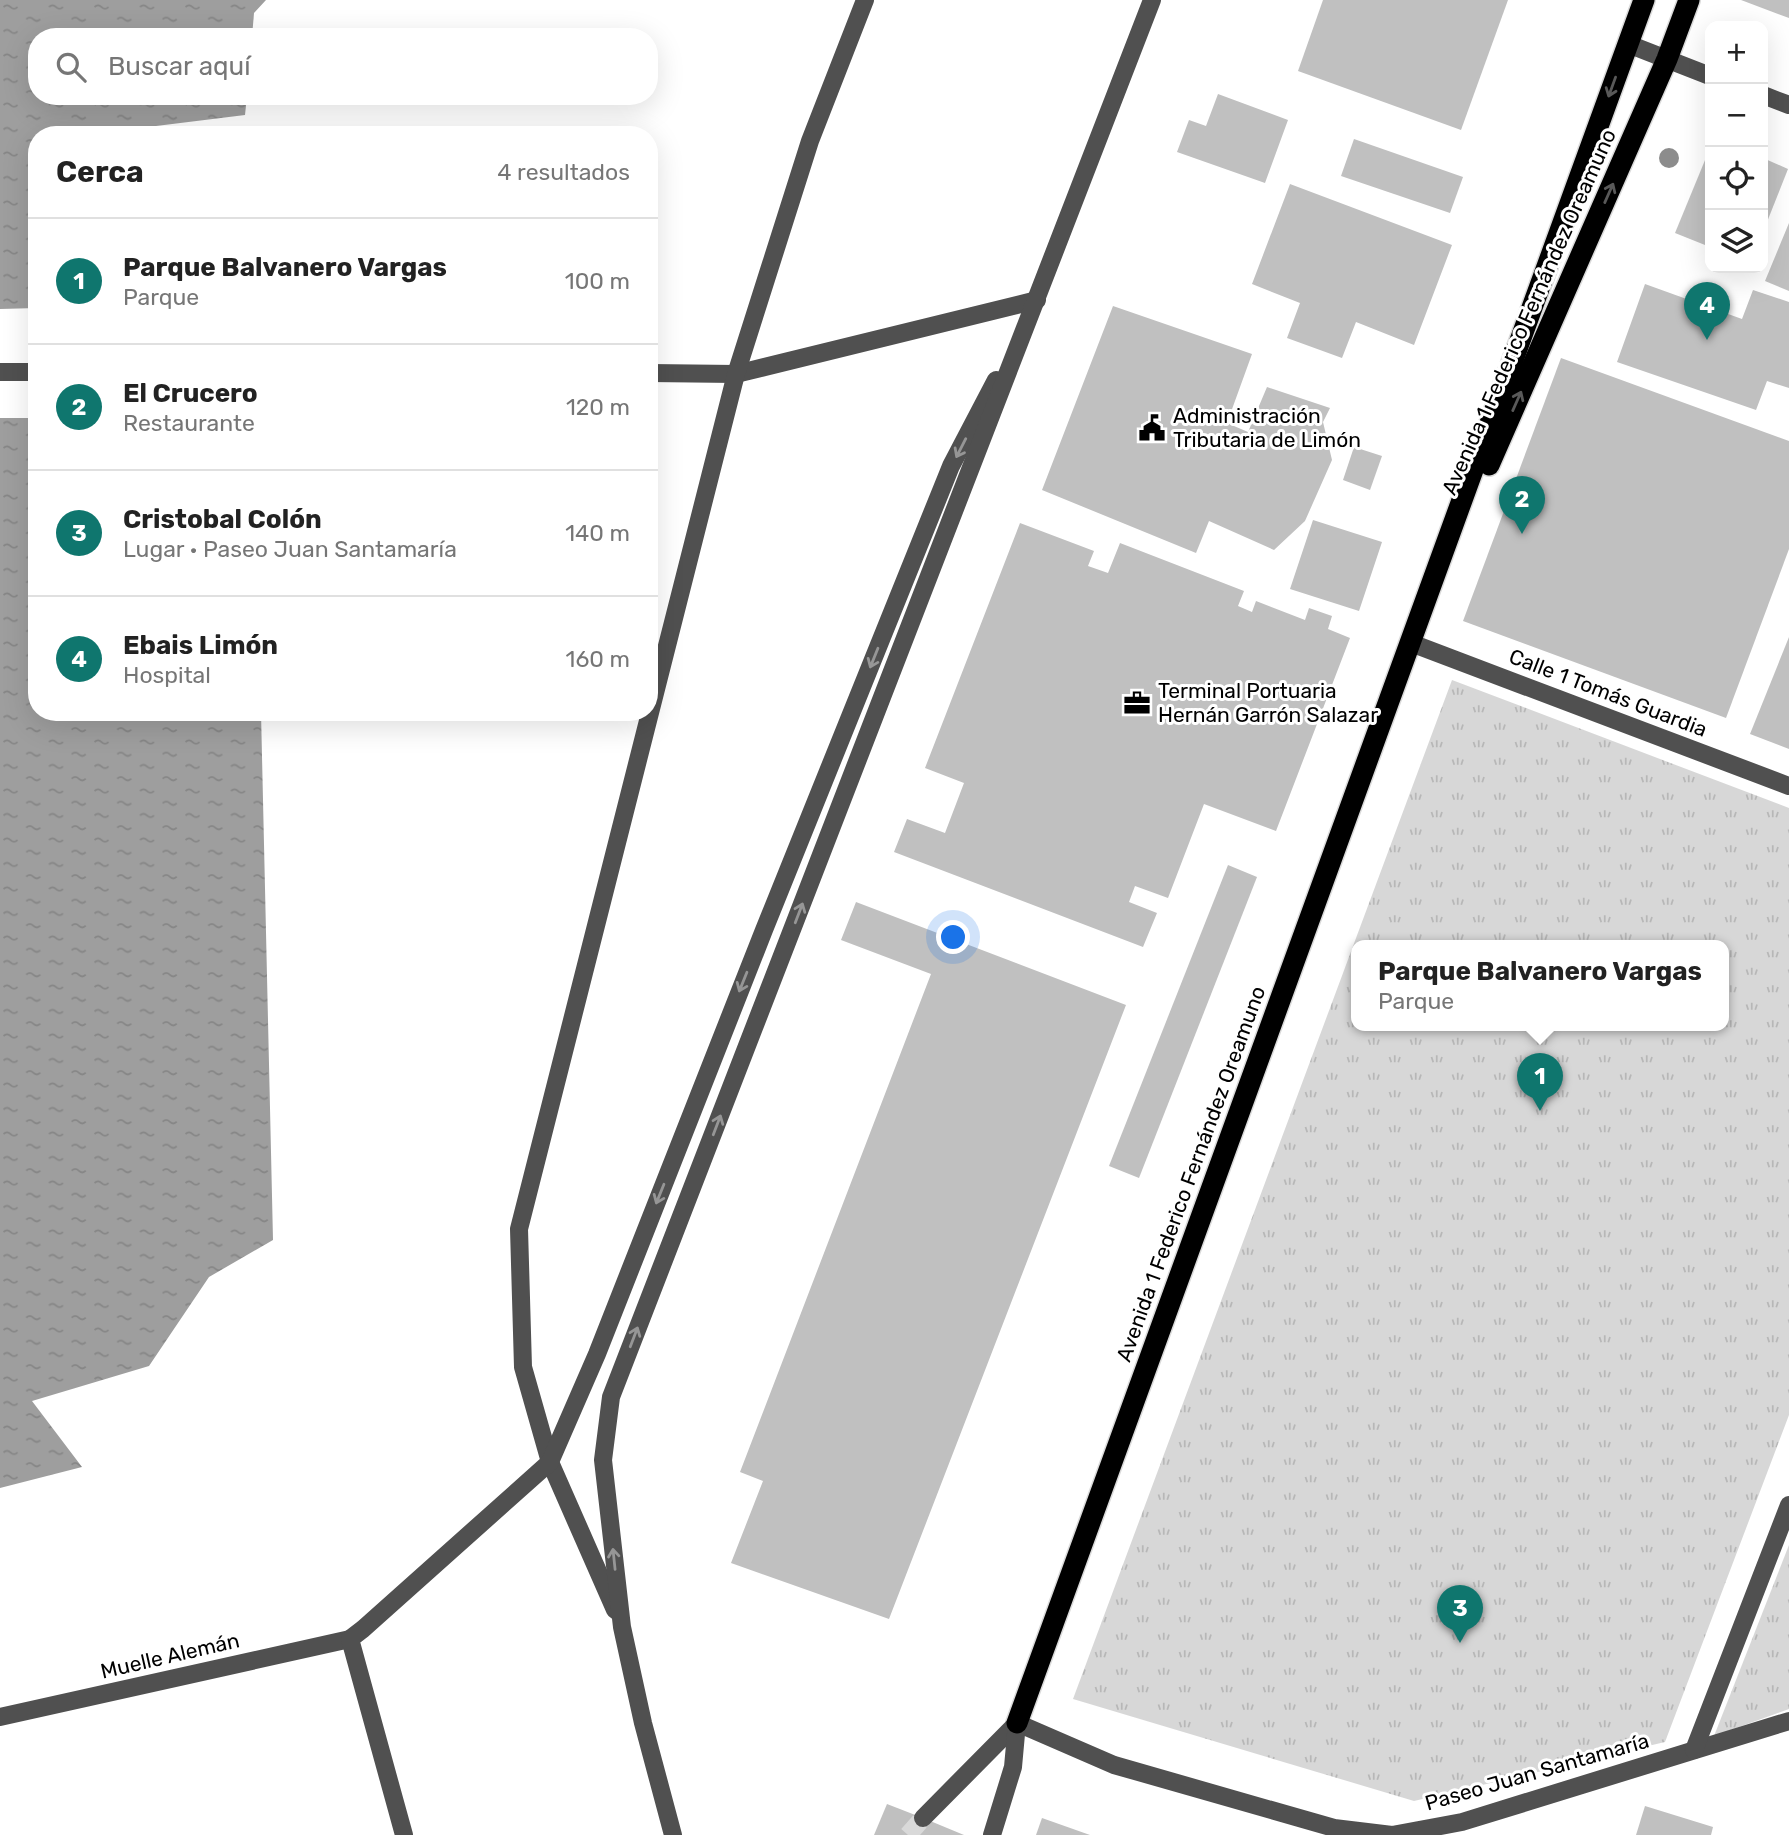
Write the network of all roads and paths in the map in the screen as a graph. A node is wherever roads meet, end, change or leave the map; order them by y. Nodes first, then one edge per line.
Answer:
1 (865, 0) edge
2 (1152, 0) edge
3 (1644, 0) edge
4 (1689, 0) edge
5 (1628, 44) junction
6 (1667, 59) junction
7 (1705, 73) edge
8 (1768, 98) edge
9 (1789, 106) edge
10 (1037, 300) junction
11 (0, 372) edge
12 (28, 372) edge
13 (658, 373) edge
14 (736, 374) junction
15 (1411, 643) junction
16 (658, 681) edge
17 (648, 721) edge
18 (1789, 786) edge
19 (550, 1462) junction
20 (1789, 1504) edge
21 (622, 1627) junction
22 (350, 1639) junction
23 (0, 1717) edge
24 (1789, 1721) edge
25 (1017, 1723) junction
26 (1694, 1751) junction
27 (923, 1818) tunnel mouth
28 (404, 1835) edge
29 (673, 1835) edge
30 (992, 1835) edge

1 - 14 street
2 - 10 street
3 - 5 highway, Avenida 1 Federico Fernández Oreamuno
4 - 6 highway, Avenida 1 Federico Fernández Oreamuno
5 - 6 street
5 -> 15 highway, Avenida 1 Federico Fernández Oreamuno
6 - 7 street
15 -> 6 highway, Avenida 1 Federico Fernández Oreamuno
8 - 9 street
10 - 14 street
10 -> 19 street
21 -> 10 street
11 - 12 street
13 - 14 street
14 - 16 street
15 - 18 street, Calle 1 Tomás Guardia
15 - 25 highway, Avenida 1 Federico Fernández Oreamuno
17 - 19 street
19 - 21 street
19 - 22 street
20 - 26 street
21 - 29 street
22 - 23 street, Muelle Alemán
22 - 28 street
24 - 26 street, Paseo Juan Santamaría
25 - 26 street, Paseo Juan Santamaría
25 - 27 street
25 - 30 street

